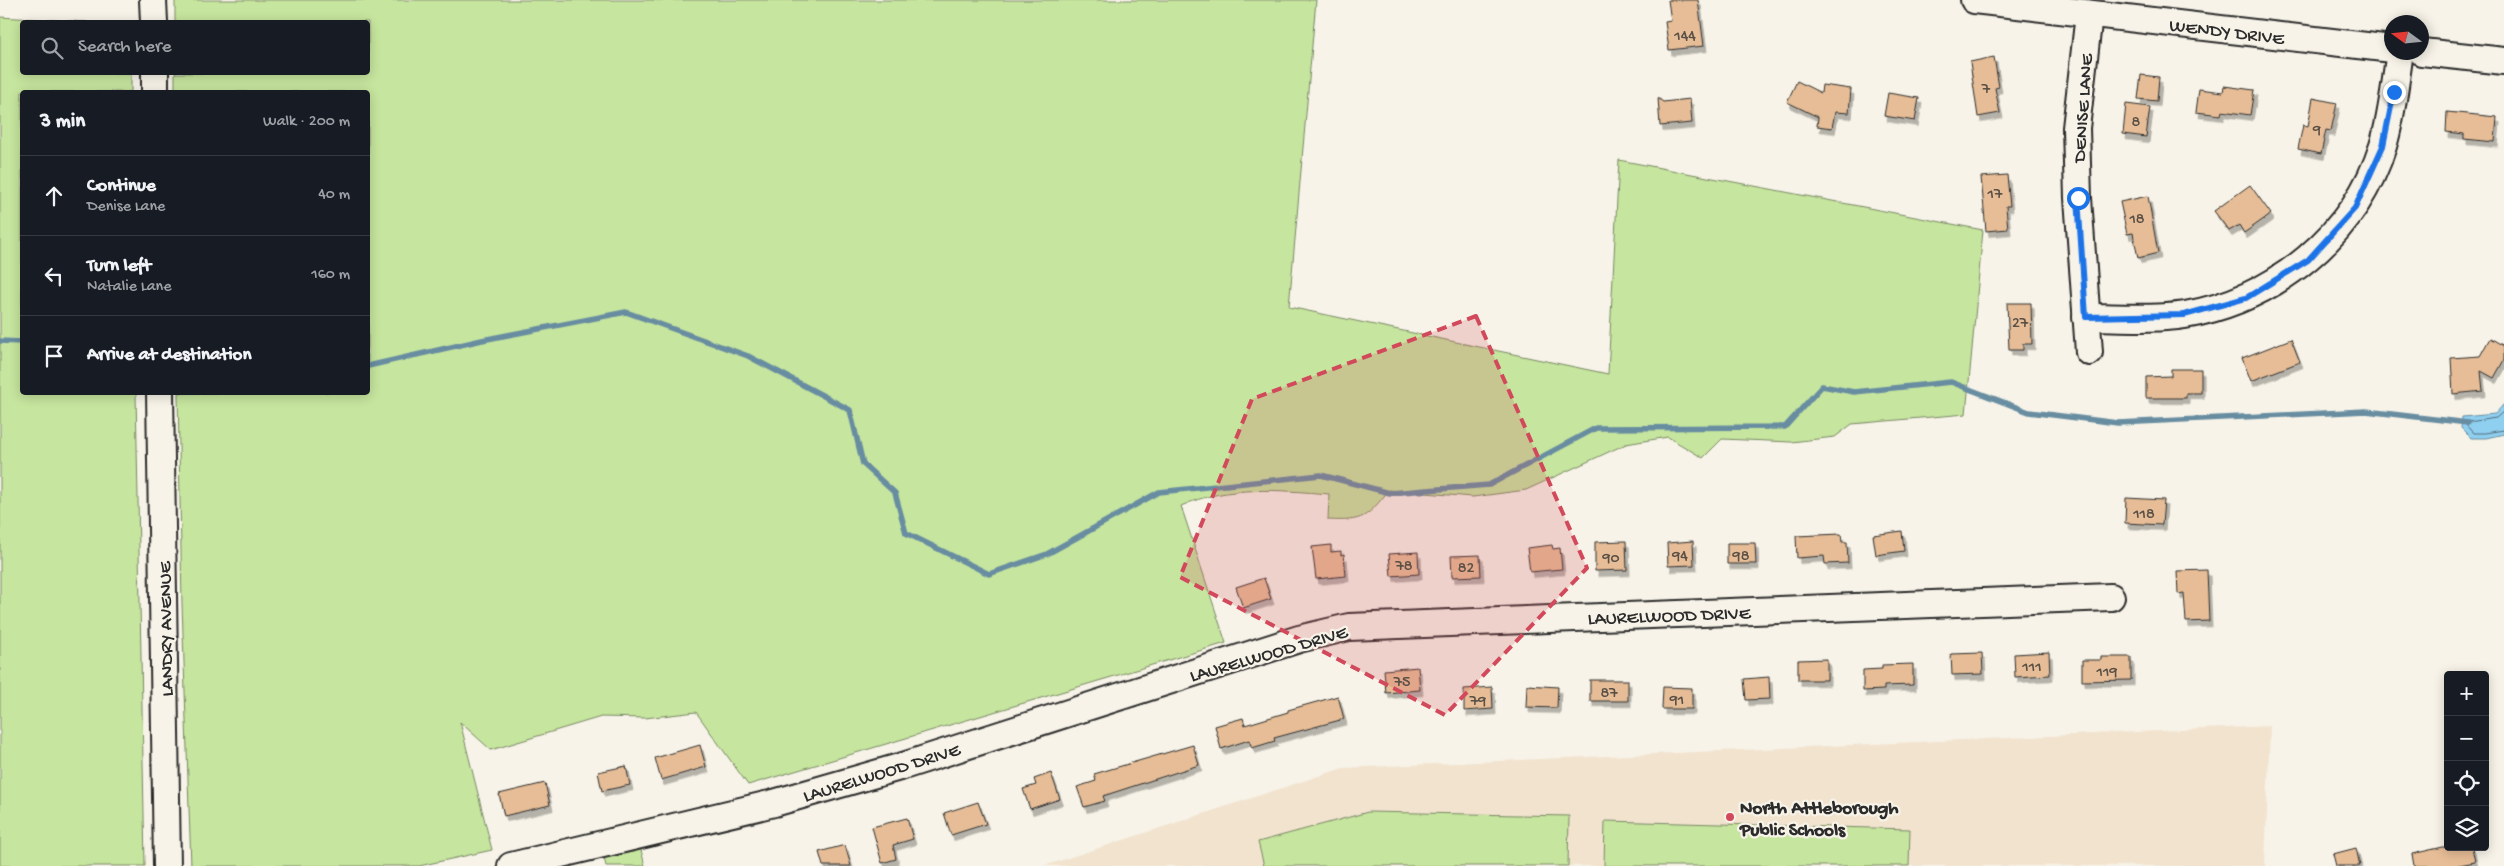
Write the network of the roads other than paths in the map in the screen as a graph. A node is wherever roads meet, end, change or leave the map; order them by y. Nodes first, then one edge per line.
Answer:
1 (153, 0) edge
2 (1974, 0) edge
3 (2089, 14) junction
4 (154, 20) edge
5 (2384, 48) edge
6 (2429, 53) edge
7 (2399, 60) edge
8 (2504, 61) edge
9 (155, 75) edge
10 (155, 90) edge
11 (2086, 317) junction
12 (2089, 352) dead end
13 (160, 395) edge
14 (2111, 597) dead end
15 (167, 866) edge
16 (511, 866) edge

1 - 4 street
2 - 3 street, WENDY DRIVE
3 - 5 street, WENDY DRIVE
3 - 11 street, DENISE LANE
6 - 8 street
7 - 11 street
9 - 10 street
11 - 12 street, DENISE LANE
13 - 15 street, LANDRY AVENUE
14 - 16 street, LAURELWOOD DRIVE

